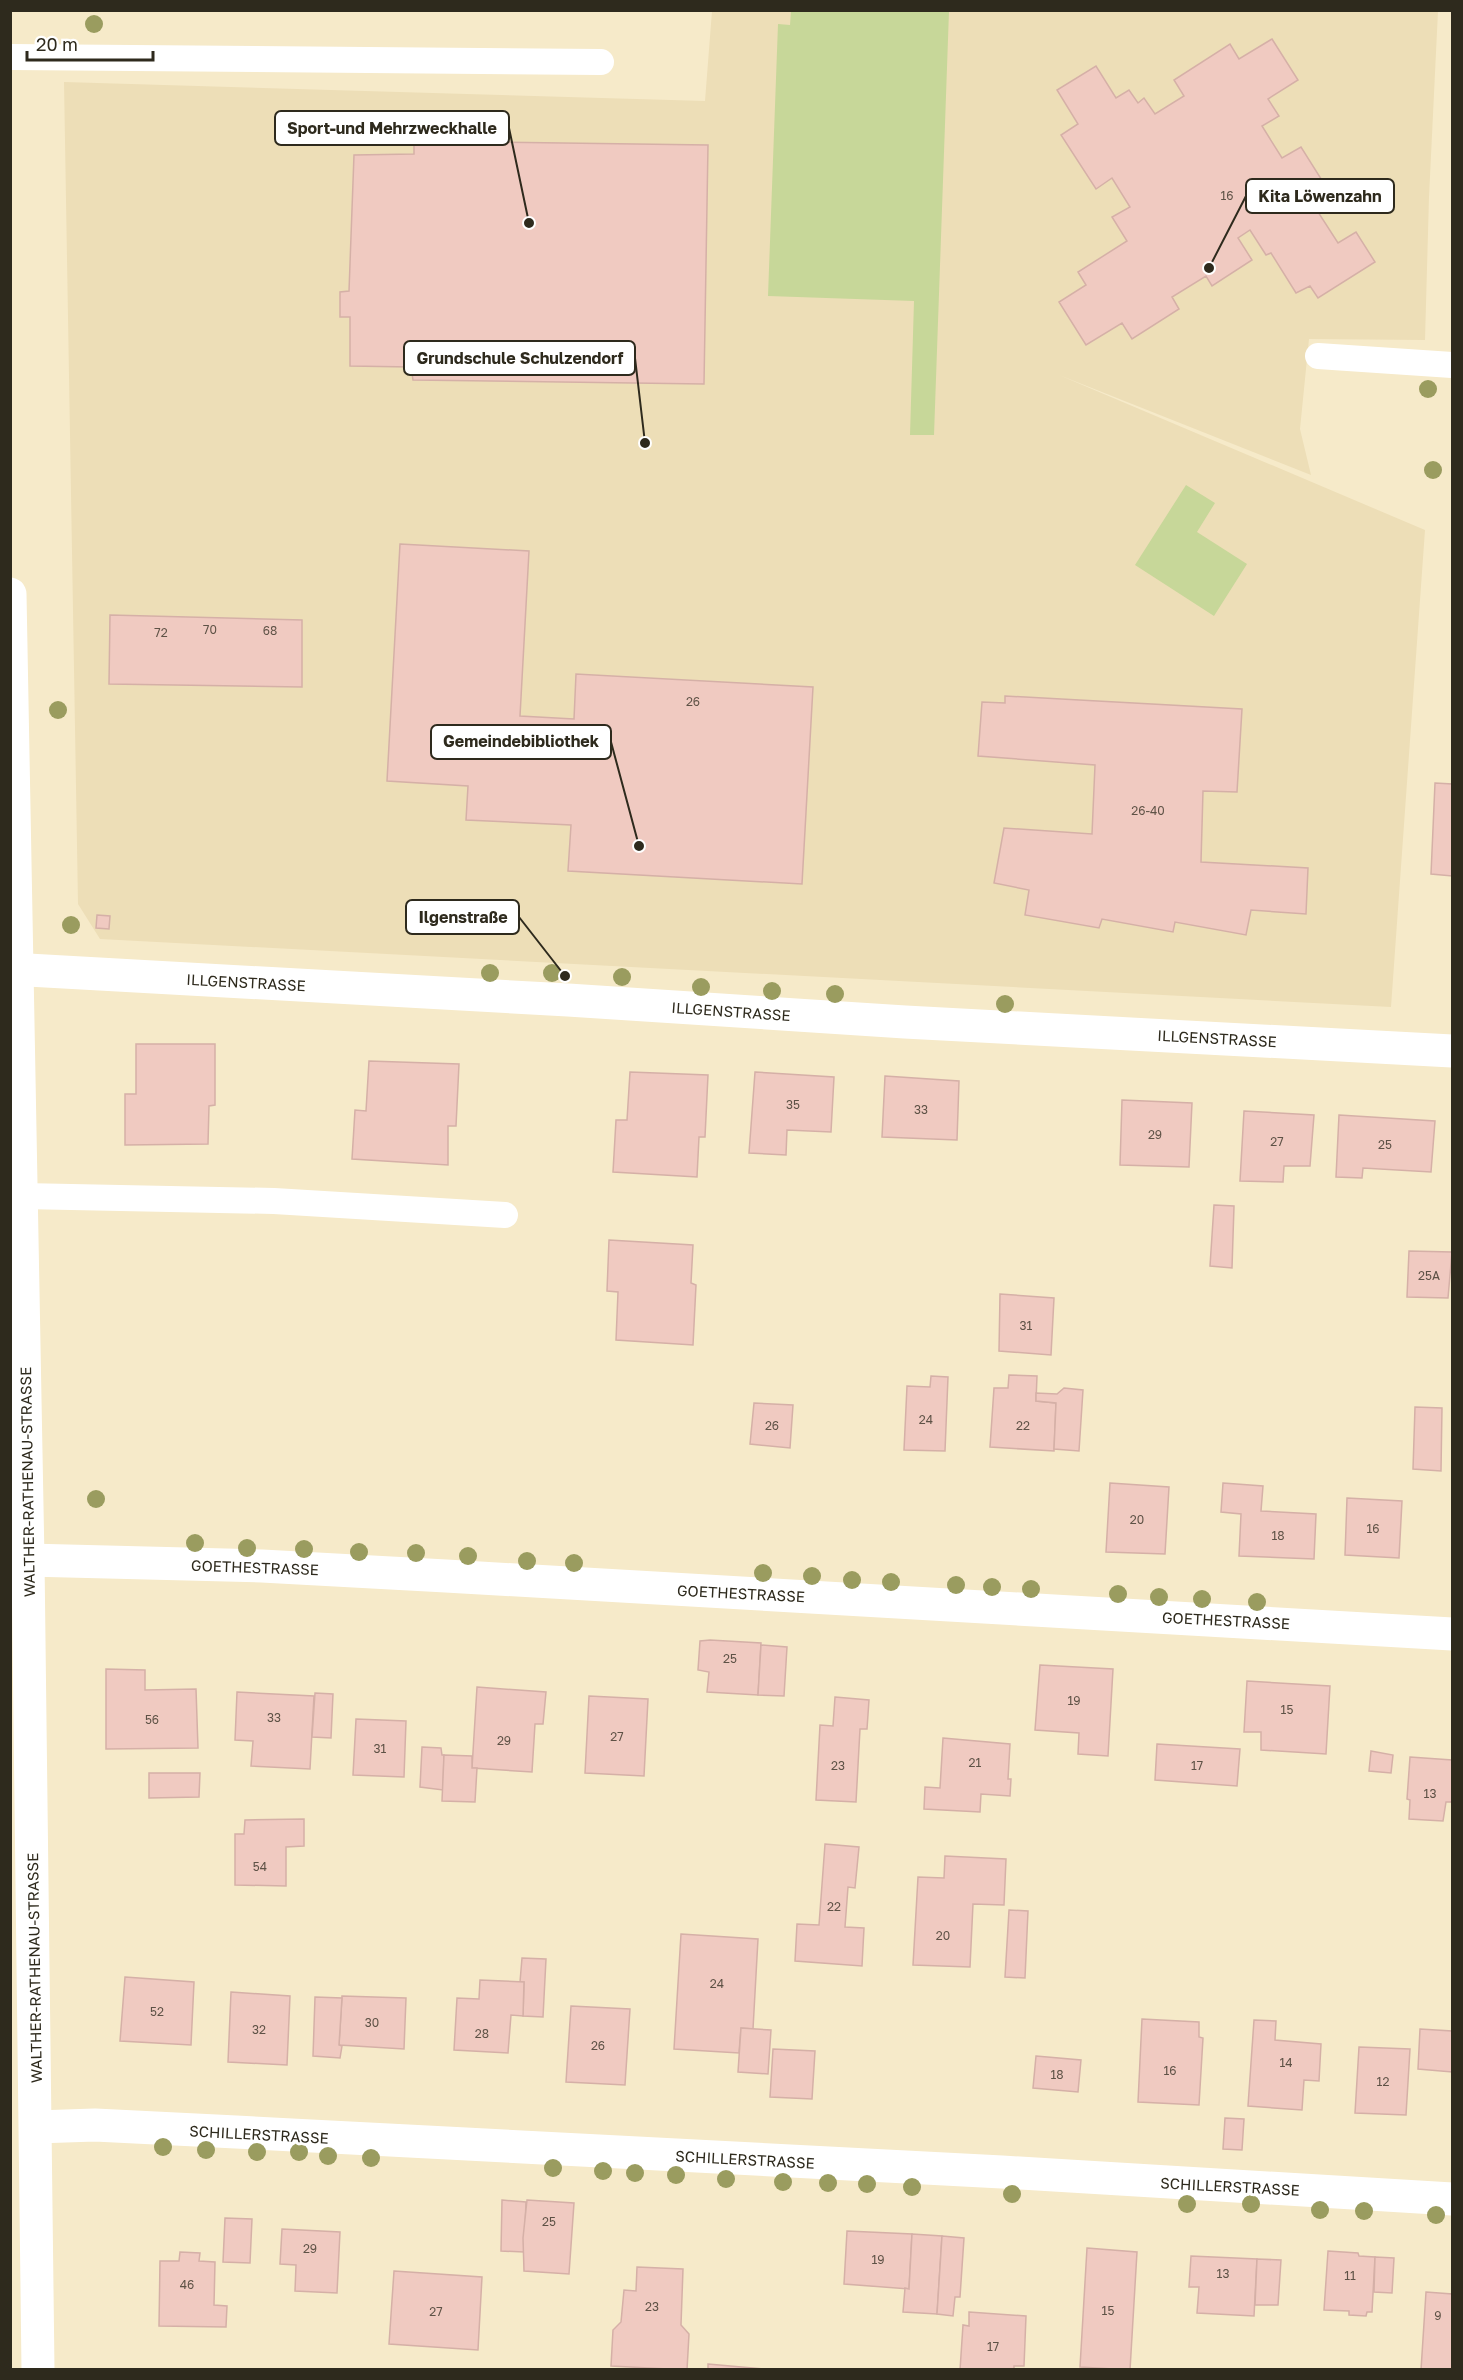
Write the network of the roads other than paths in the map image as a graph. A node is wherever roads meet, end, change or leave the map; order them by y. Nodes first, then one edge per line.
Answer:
1 (10, 57) edge
2 (601, 62) dead end
3 (1318, 356) dead end
4 (1452, 365) edge
5 (10, 594) edge
6 (14, 969) edge
7 (1452, 1051) edge
8 (22, 1196) junction
9 (505, 1215) dead end
10 (28, 1560) junction
11 (1452, 1634) edge
12 (36, 2127) junction
13 (1452, 2199) edge
14 (38, 2370) edge

1 - 2 lane
3 - 4 lane
5 - 6 street, WALTHER-RATHENAU-STRASSE
6 - 7 street, ILLGENSTRASSE
6 - 8 street, WALTHER-RATHENAU-STRASSE
8 - 9 lane
8 - 10 street, WALTHER-RATHENAU-STRASSE
10 - 11 street, GOETHESTRASSE
10 - 12 street, WALTHER-RATHENAU-STRASSE
12 - 13 street, SCHILLERSTRASSE
12 - 14 street, WALTHER-RATHENAU-STRASSE

